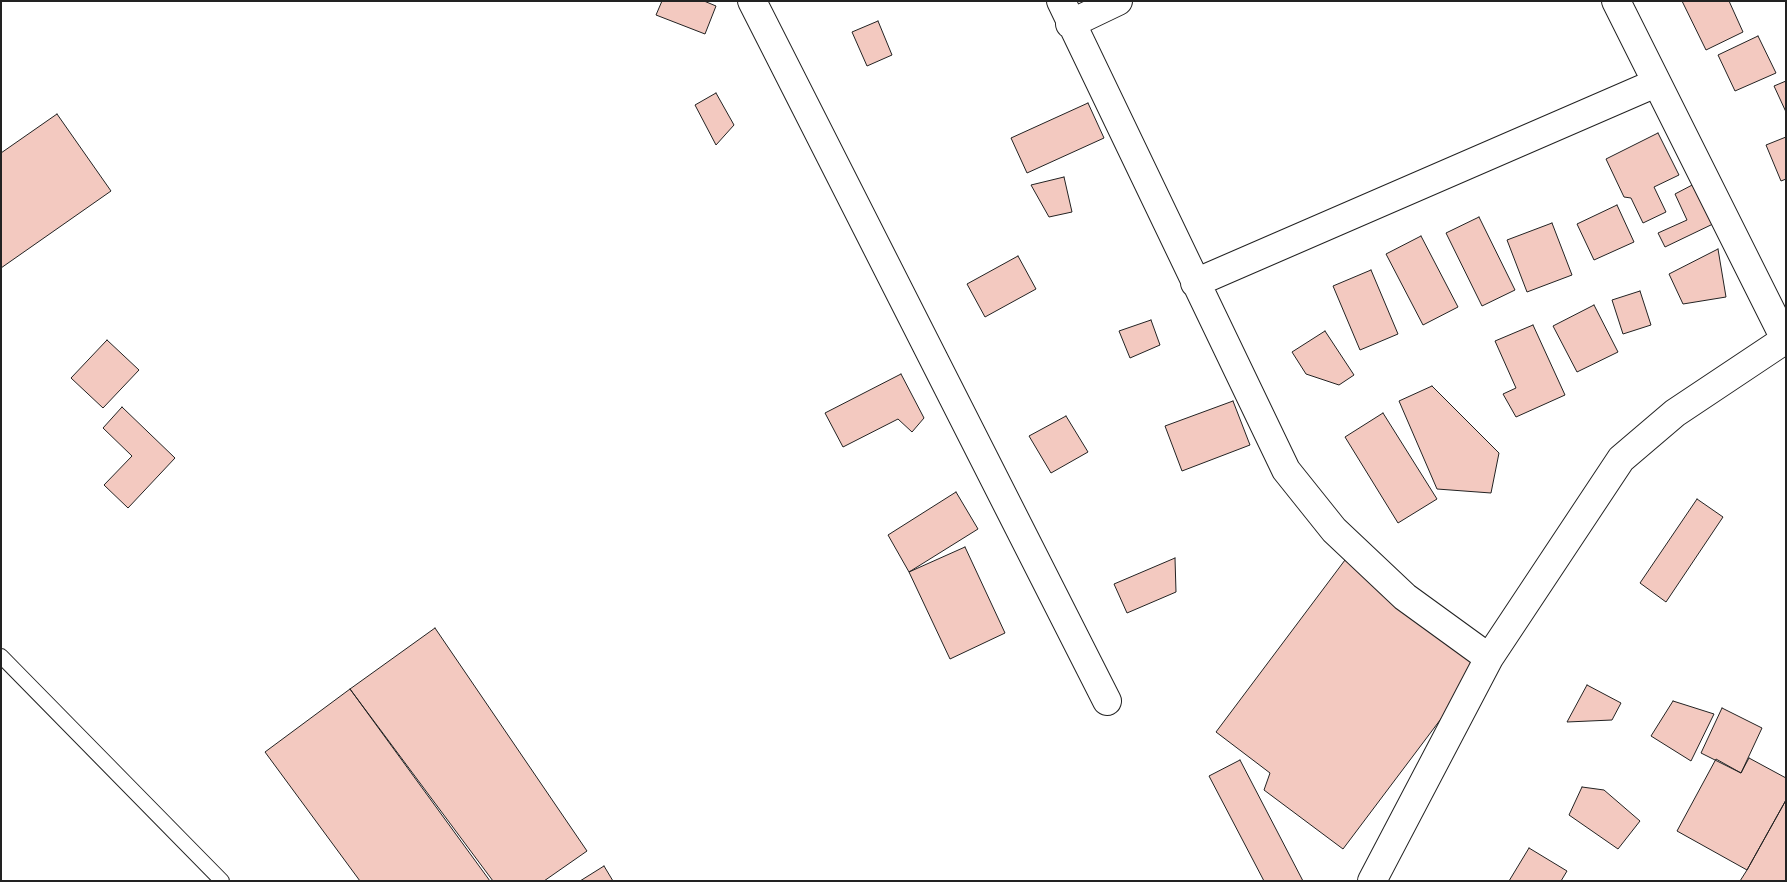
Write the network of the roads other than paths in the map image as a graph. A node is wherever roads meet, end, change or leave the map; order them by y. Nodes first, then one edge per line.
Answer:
1 (752, 1) edge
2 (1118, 1) edge
3 (1616, 1) edge
4 (1066, 13) edge
5 (1656, 83) junction
6 (1195, 283) junction
7 (1785, 339) edge
8 (1, 656) edge
9 (1489, 658) junction
10 (1108, 701) dead end
11 (222, 881) edge
12 (1372, 881) edge

1 - 10 street
2 - 4 street
3 - 5 street
4 - 6 street
5 - 6 street
5 - 7 street
6 - 9 street
7 - 9 street
8 - 11 lane
9 - 12 street

